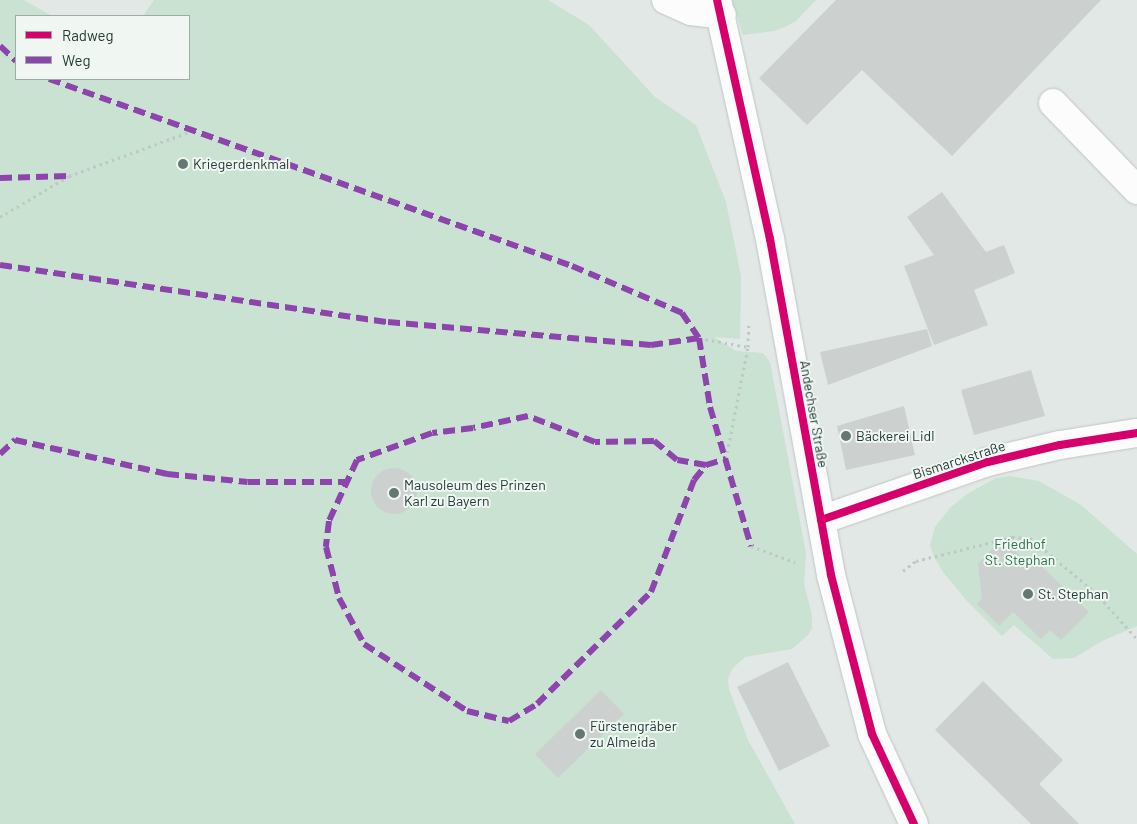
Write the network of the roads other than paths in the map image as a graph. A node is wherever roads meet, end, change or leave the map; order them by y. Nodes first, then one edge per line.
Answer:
1 (666, 0) edge
2 (720, 7) edge
3 (1053, 103) dead end
4 (1137, 190) edge
5 (1137, 433) edge
6 (821, 520) junction
7 (914, 824) edge

1 - 2 street
2 - 6 street, Andechser Straße
3 - 4 street
5 - 6 street, Bismarckstraße
6 - 7 street, Andechser Straße

